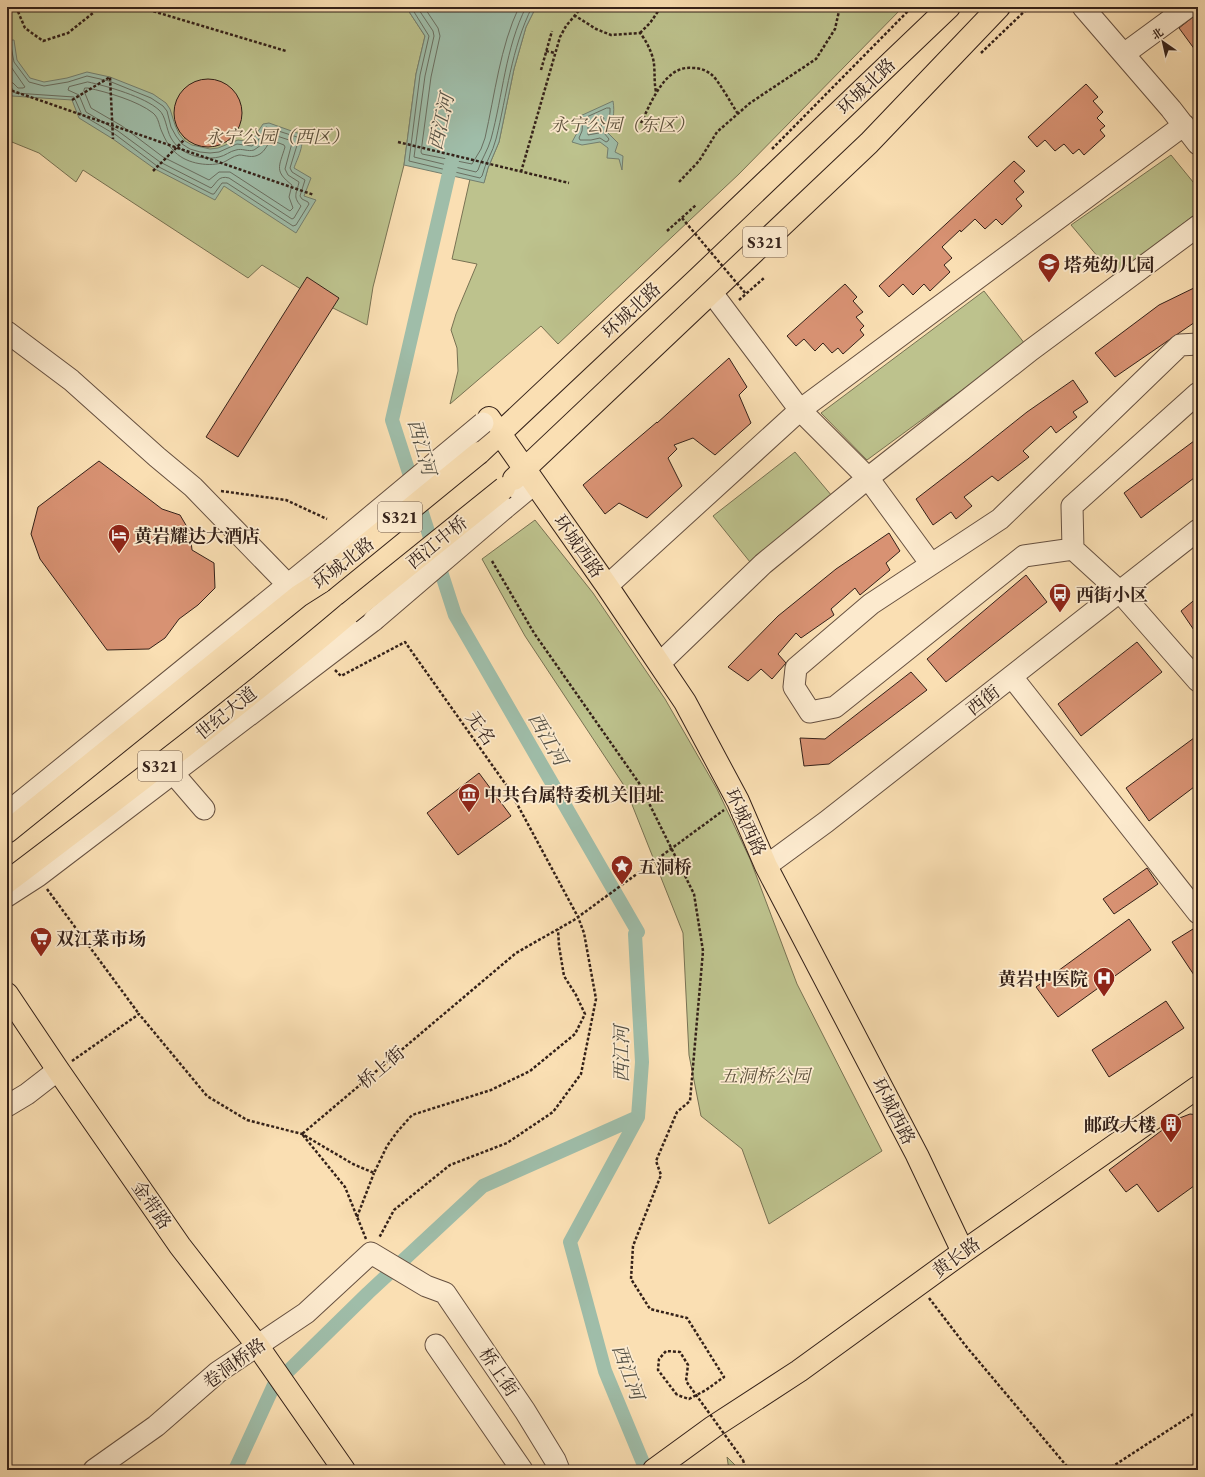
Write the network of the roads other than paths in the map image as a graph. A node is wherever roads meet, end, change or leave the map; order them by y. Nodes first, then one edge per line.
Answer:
1 (949, 7) edge
2 (999, 7) edge
3 (1083, 7) edge
4 (1188, 7) edge
5 (1124, 54) junction
6 (1184, 125) junction
7 (1198, 144) edge
8 (1198, 226) edge
9 (712, 293) junction
10 (7, 332) edge
11 (1198, 344) edge
12 (1198, 394) edge
13 (800, 410) junction
14 (490, 425) junction
15 (529, 477) junction
16 (868, 478) junction
17 (504, 498) junction
18 (1198, 530) edge
19 (1073, 549) junction
20 (931, 564) junction
21 (607, 586) junction
22 (294, 590) junction
23 (1120, 592) junction
24 (318, 651) junction
25 (660, 663) junction
26 (1194, 671) edge
27 (1012, 677) junction
28 (173, 773) junction
29 (204, 809) dead end
30 (7, 813) edge
31 (7, 832) edge
32 (766, 866) junction
33 (7, 882) edge
34 (7, 896) edge
35 (1198, 913) edge
36 (7, 994) edge
37 (58, 1070) junction
38 (1198, 1087) edge
39 (7, 1106) edge
40 (963, 1252) junction
41 (371, 1253) joint
42 (257, 1345) junction
43 (436, 1345) dead end
44 (94, 1470) edge
45 (344, 1470) edge
46 (522, 1470) edge
47 (559, 1470) edge
48 (654, 1470) edge

1 - 14 main road, 环城北路 / S321
2 - 9 main road, S321
3 - 5 street
4 - 5 street
5 - 6 street
6 - 7 street
6 - 13 street
8 - 16 street
9 - 13 street
9 - 15 main road, S321
10 - 22 street
11 - 20 street
12 - 19 street
13 - 16 street
13 - 21 street
14 - 15 main road, 环城西路
14 - 22 street, bridge
14 - 22 main road, 环城北路 / S321, bridge
15 - 17 main road, 西江中桥 / S321
15 - 21 main road, 环城西路
16 - 20 street
16 - 25 street
17 - 24 main road, 西江中桥 / S321, bridge
17 - 24 street, bridge
18 - 23 street, 西街
19 - 20 street
19 - 23 street
21 - 25 main road, 环城西路
22 - 30 street
22 - 31 main road, S321
23 - 26 street
23 - 27 street, 西街
24 - 28 street
24 - 33 main road, 世纪大道 / S321
25 - 32 main road, 环城西路
27 - 32 street, 西街
27 - 35 street
28 - 29 street
28 - 34 street
32 - 40 main road, 环城西路
36 - 37 main road, 金带路
37 - 39 street
37 - 42 main road, 金带路
38 - 40 main road, 黄长路
40 - 48 main road, 黄长路
41 - 42 street, 卷洞桥路
41 - 47 street, 桥上街
42 - 44 street, 卷洞桥路
42 - 45 main road, 金带路
43 - 46 street

